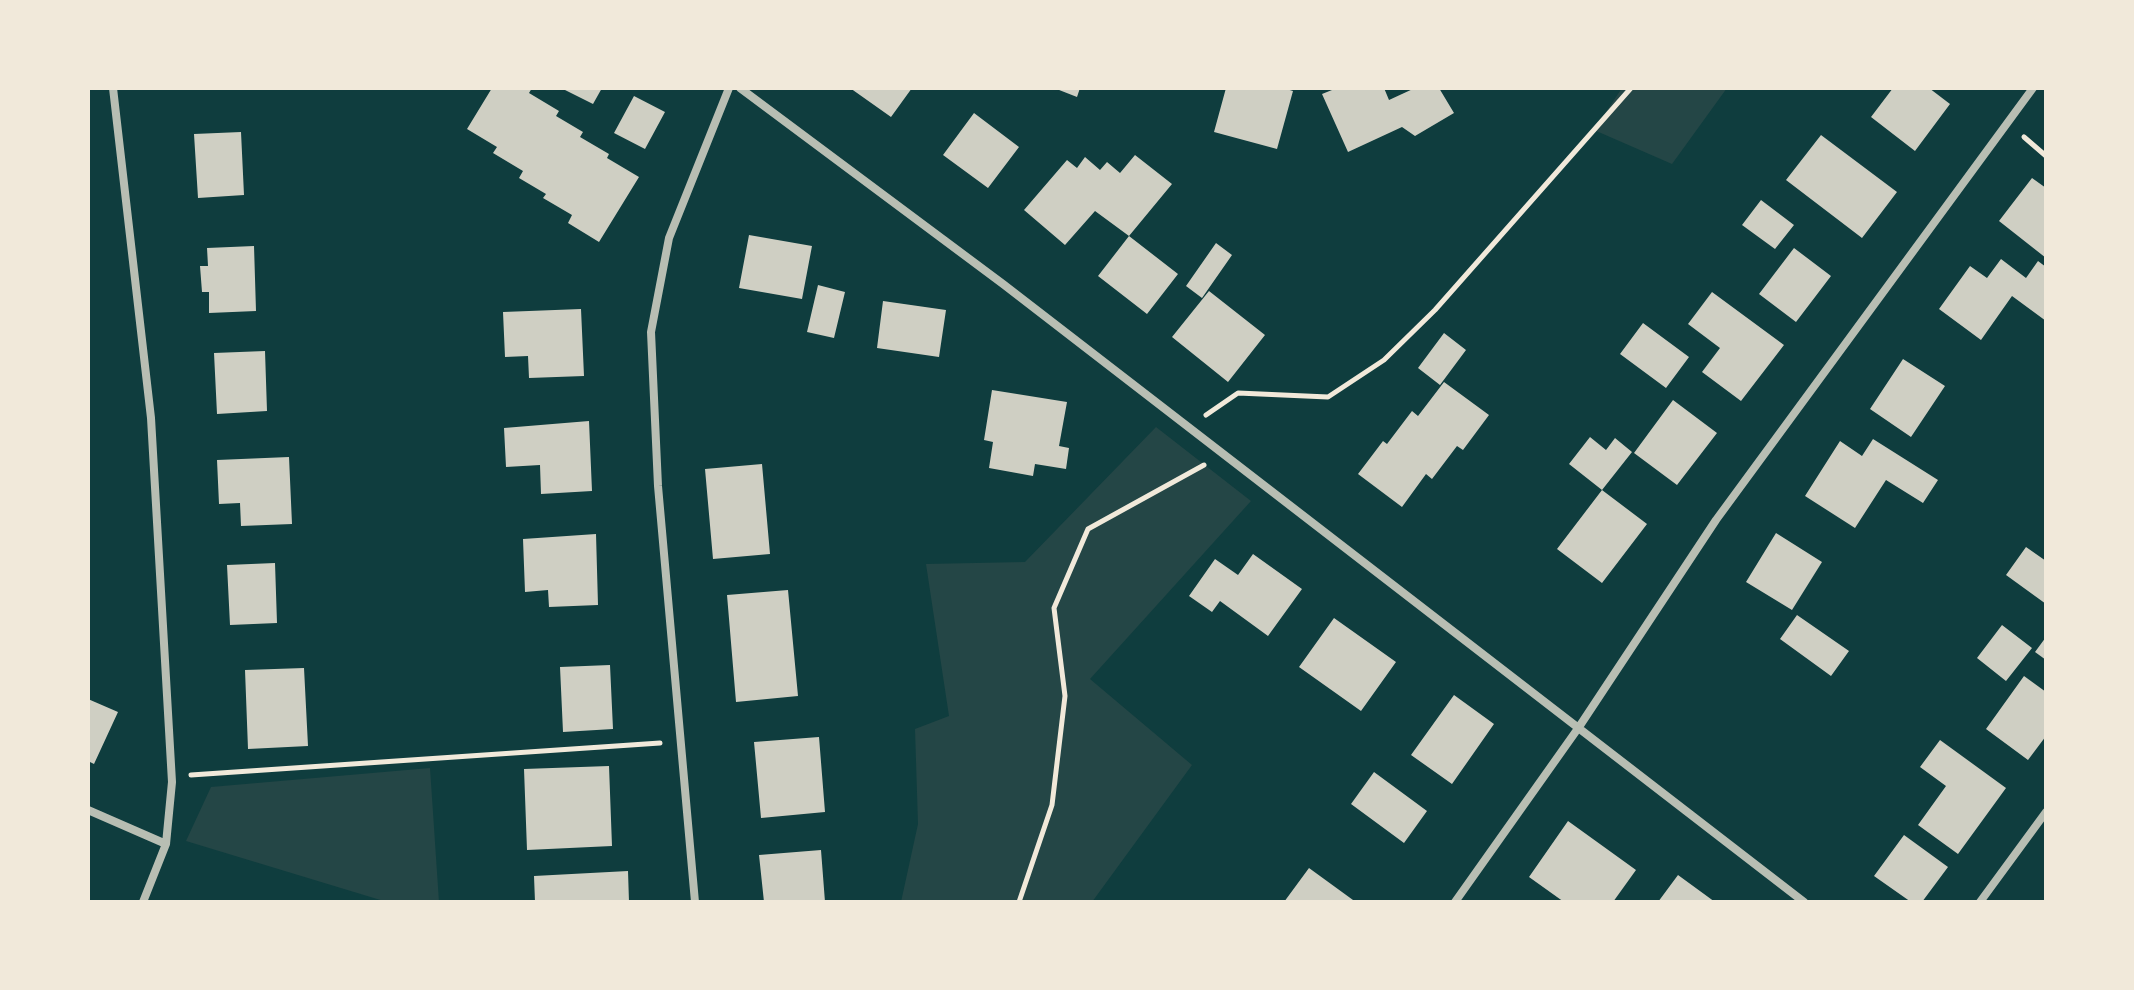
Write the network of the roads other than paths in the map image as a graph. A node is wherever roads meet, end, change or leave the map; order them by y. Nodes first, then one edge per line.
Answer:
1 (113, 88) edge
2 (729, 88) edge
3 (740, 88) edge
4 (2033, 88) edge
5 (1579, 727) junction
6 (88, 810) edge
7 (2046, 812) edge
8 (166, 844) junction
9 (143, 902) edge
10 (695, 902) edge
11 (1455, 902) edge
12 (1804, 902) edge
13 (1980, 902) edge

1 - 8 street
2 - 10 street
3 - 5 street
4 - 5 street
5 - 11 street
5 - 12 street
6 - 8 street
7 - 13 street
8 - 9 street

